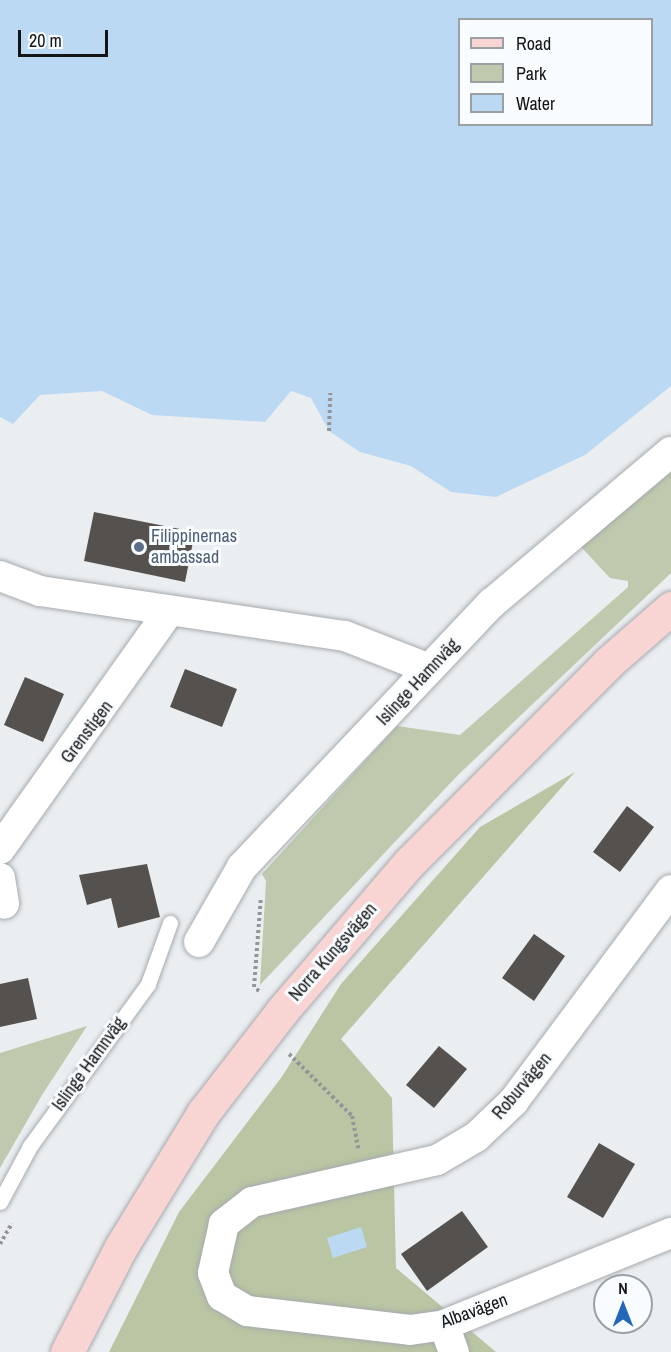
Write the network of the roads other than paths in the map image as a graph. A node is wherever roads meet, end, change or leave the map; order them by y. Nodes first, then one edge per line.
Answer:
1 (671, 452) edge
2 (0, 576) edge
3 (671, 608) edge
4 (170, 611) junction
5 (429, 669) junction
6 (0, 849) edge
7 (671, 890) edge
8 (170, 923) dead end
9 (199, 942) dead end
10 (0, 1202) edge
11 (671, 1233) edge
12 (213, 1273) joint
13 (444, 1324) junction
14 (67, 1352) edge
15 (454, 1352) edge

1 - 5 street, Islinge Hamnväg
2 - 4 street
3 - 14 main road, Norra Kungsvägen
4 - 5 street
4 - 6 street, Grenstigen
5 - 9 street, Islinge Hamnväg
7 - 12 street, Roburvägen
8 - 10 lane, Islinge Hamnväg
11 - 13 street, Albavägen
12 - 13 street, Albavägen
13 - 15 street

